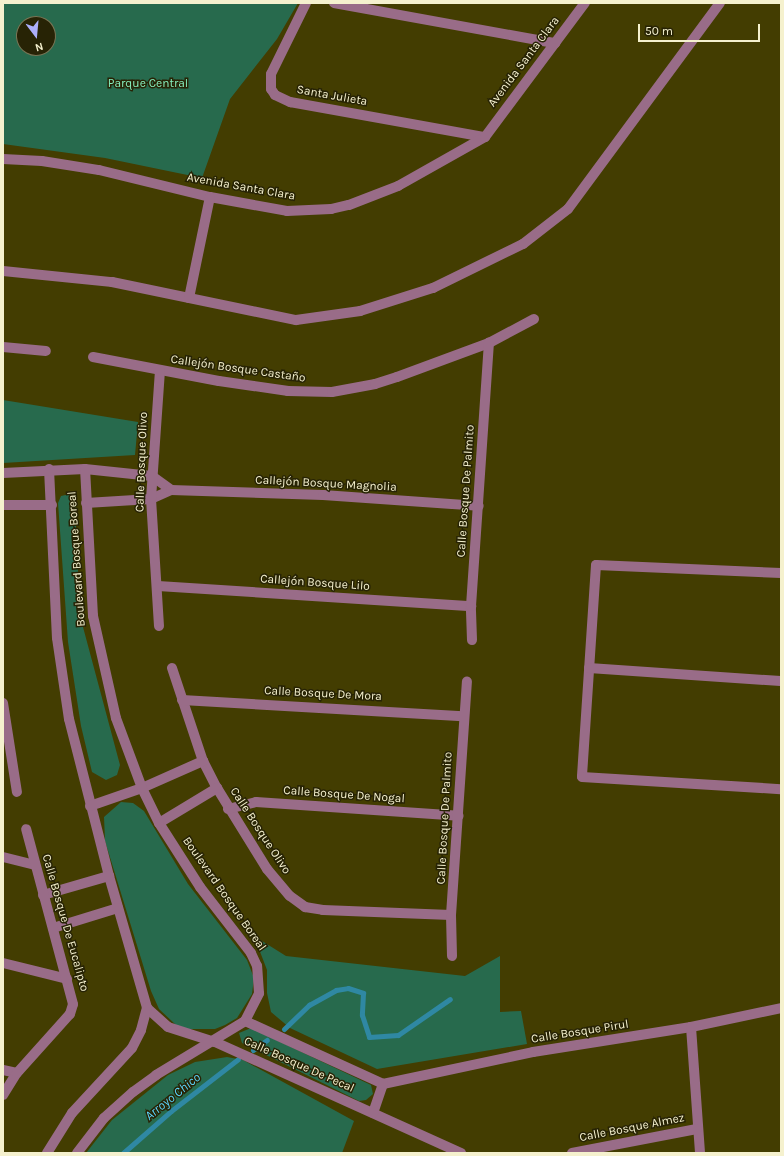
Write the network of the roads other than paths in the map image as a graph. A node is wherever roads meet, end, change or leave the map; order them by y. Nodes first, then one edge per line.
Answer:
1 (306, 3) edge
2 (334, 3) edge
3 (584, 3) edge
4 (720, 3) edge
5 (556, 43) junction
6 (485, 137) junction
7 (3, 159) edge
8 (210, 197) junction
9 (3, 271) edge
10 (189, 298) junction
11 (534, 319) dead end
12 (489, 343) junction
13 (3, 347) edge
14 (46, 351) dead end
15 (93, 357) dead end
16 (160, 370) junction
17 (49, 469) junction
18 (84, 469) junction
19 (3, 473) edge
20 (152, 476) junction
21 (171, 490) junction
22 (151, 499) junction
23 (86, 503) junction
24 (3, 505) edge
25 (52, 505) junction
26 (479, 506) junction
27 (781, 573) edge
28 (158, 586) junction
29 (471, 606) junction
30 (159, 626) dead end
31 (472, 640) dead end
32 (172, 668) dead end
33 (589, 668) junction
34 (781, 681) edge
35 (467, 682) dead end
36 (182, 700) junction
37 (3, 703) edge
38 (463, 716) junction
39 (7, 759) edge
40 (203, 761) junction
41 (142, 788) junction
42 (217, 788) junction
43 (781, 789) edge
44 (17, 792) dead end
45 (90, 806) junction
46 (228, 809) junction
47 (459, 816) junction
48 (160, 823) junction
49 (26, 829) dead end
50 (3, 858) edge
51 (34, 865) junction
52 (109, 876) junction
53 (43, 895) junction
54 (118, 908) junction
55 (451, 915) junction
56 (53, 928) junction
57 (452, 956) dead end
58 (3, 963) edge
59 (67, 979) junction
60 (147, 1008) junction
61 (781, 1008) edge
62 (245, 1021) junction
63 (691, 1027) junction
64 (215, 1042) junction
65 (3, 1070) edge
66 (17, 1073) junction
67 (383, 1084) junction
68 (3, 1095) edge
69 (373, 1113) junction
70 (698, 1129) junction
71 (47, 1153) edge
72 (77, 1153) edge
73 (461, 1153) edge
74 (572, 1153) edge
75 (700, 1153) edge

1 - 6 street, Santa Julieta
2 - 5 street
3 - 5 street, Avenida Santa Clara
4 - 10 street
5 - 6 street, Avenida Santa Clara
6 - 8 street, Avenida Santa Clara
7 - 8 street, Avenida Santa Clara
8 - 10 street
9 - 10 street
11 - 12 street, Callejón Bosque Castaño
12 - 16 street, Callejón Bosque Castaño
12 - 26 street, Calle Bosque De Palmito
13 - 14 street
15 - 16 street, Callejón Bosque Castaño
16 - 20 street, Calle Bosque Olivo
17 - 18 street
17 - 19 street
17 - 25 street, Boulevard Bosque Boreal
18 - 20 street
18 - 23 street, Boulevard Bosque Boreal
20 - 21 street
20 - 22 street, Calle Bosque Olivo
21 - 22 street, Callejón Bosque Magnolia
21 - 26 street, Callejón Bosque Magnolia
22 - 23 street
22 - 28 street, Calle Bosque Olivo
23 - 41 street, Boulevard Bosque Boreal
24 - 25 street
25 - 45 street, Boulevard Bosque Boreal
26 - 29 street, Calle Bosque De Palmito
27 - 33 street
28 - 29 street, Callejón Bosque Lilo
28 - 30 street, Calle Bosque Olivo
29 - 31 street, Calle Bosque De Palmito
32 - 36 street, Calle Bosque Olivo
33 - 34 street
33 - 43 street
35 - 38 street, Calle Bosque De Palmito
36 - 38 street, Calle Bosque De Mora
36 - 40 street, Calle Bosque Olivo
37 - 39 street
38 - 47 street, Calle Bosque De Palmito
39 - 44 street
40 - 41 street
40 - 42 street, Calle Bosque Olivo
41 - 45 street
41 - 48 street, Boulevard Bosque Boreal
42 - 46 street, Calle Bosque Olivo
42 - 48 street
45 - 52 street, Boulevard Bosque Boreal
46 - 47 street, Calle Bosque De Nogal
46 - 55 street, Calle Bosque Olivo
47 - 55 street, Calle Bosque De Palmito
48 - 62 street, Boulevard Bosque Boreal
49 - 51 street, Calle Bosque De Eucalipto
50 - 51 street
51 - 53 street, Calle Bosque De Eucalipto
52 - 53 street
52 - 54 street, Boulevard Bosque Boreal
53 - 56 street, Calle Bosque De Eucalipto
54 - 56 street
54 - 60 street, Boulevard Bosque Boreal
55 - 57 street, Calle Bosque De Palmito
56 - 59 street, Calle Bosque De Eucalipto
58 - 59 street
59 - 66 street, Calle Bosque De Eucalipto
60 - 64 street
60 - 71 street
61 - 63 street, Calle Bosque Pirul
62 - 64 street, Boulevard Bosque Boreal
62 - 67 street, Calle Bosque De Pecal
63 - 67 street, Calle Bosque Pirul
63 - 70 street
64 - 69 street, Calle Bosque De Pecal
64 - 72 street, Boulevard Bosque Boreal
65 - 66 street
66 - 68 street, Calle Bosque De Eucalipto
67 - 69 street
69 - 73 street
70 - 74 street, Calle Bosque Almez
70 - 75 street

